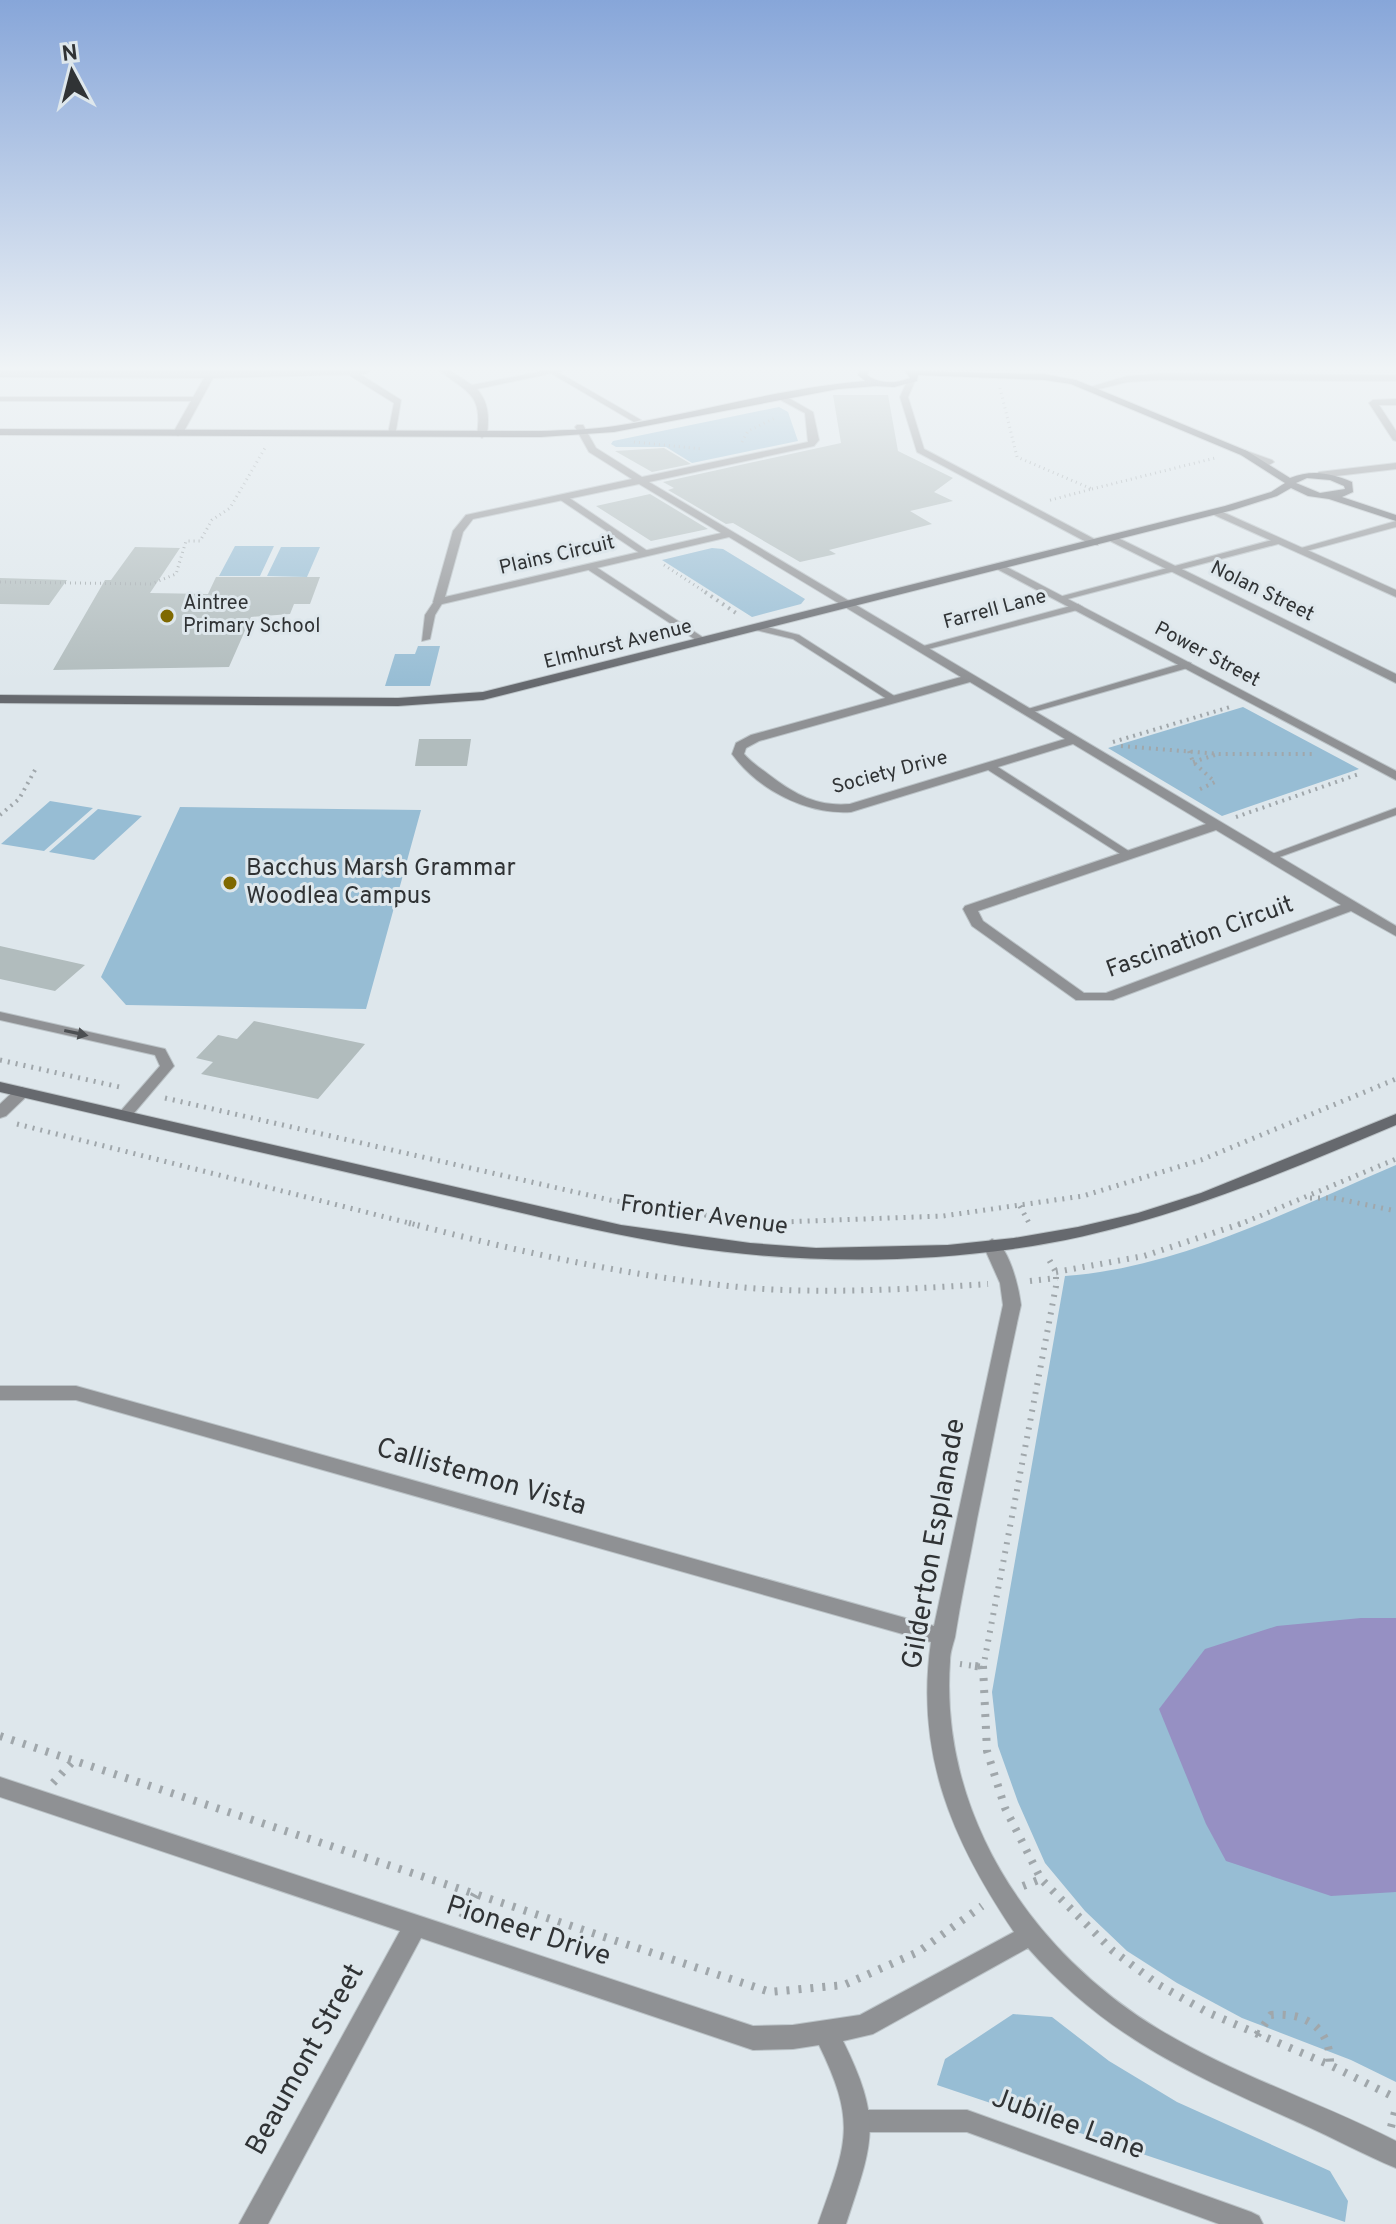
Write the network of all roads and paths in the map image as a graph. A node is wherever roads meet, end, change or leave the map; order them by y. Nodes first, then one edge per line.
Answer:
1 (249, 475) edge
2 (630, 475) edge
3 (669, 475) edge
4 (966, 475) edge
5 (1059, 475) edge
6 (1149, 475) edge
7 (1277, 475) edge
8 (1318, 475) joint
9 (1369, 475) edge
10 (640, 481) junction
11 (1291, 484) junction
12 (1350, 487) junction
13 (1092, 489) junction
14 (1326, 496) junction
15 (562, 497) junction
16 (1026, 507) junction
17 (1229, 508) junction
18 (1216, 512) junction
19 (1394, 519) edge
20 (730, 534) junction
21 (1112, 538) junction
22 (1279, 541) junction
23 (1095, 543) junction
24 (1299, 550) junction
25 (647, 554) junction
26 (590, 567) junction
27 (1001, 567) junction
28 (1173, 569) junction
29 (0, 582) edge
30 (1396, 594) edge
31 (1060, 598) junction
32 (438, 602) junction
33 (849, 605) junction
34 (1078, 607) junction
35 (759, 628) junction
36 (425, 639) dead end
37 (705, 642) junction
38 (921, 648) junction
39 (1187, 665) junction
40 (971, 678) junction
41 (1396, 679) edge
42 (0, 699) edge
43 (894, 699) junction
44 (1253, 700) junction
45 (1026, 711) junction
46 (1075, 740) junction
47 (1189, 751) junction
48 (1220, 754) junction
49 (1322, 758) dead end
50 (1396, 761) edge
51 (1193, 762) junction
52 (989, 766) junction
53 (1379, 767) junction
54 (35, 770) dead end
55 (1396, 776) edge
56 (1205, 797) dead end
57 (1232, 811) dead end
58 (1396, 811) edge
59 (0, 815) edge
60 (1240, 815) junction
61 (1217, 825) junction
62 (1129, 855) junction
63 (1270, 857) junction
64 (1352, 906) junction
65 (1396, 932) edge
66 (0, 1016) edge
67 (0, 1060) edge
68 (1396, 1079) edge
69 (0, 1087) edge
70 (22, 1092) junction
71 (143, 1093) junction
72 (124, 1116) junction
73 (5, 1118) edge
74 (1396, 1119) edge
75 (1396, 1159) edge
76 (1305, 1198) junction
77 (1020, 1206) junction
78 (1396, 1211) edge
79 (1038, 1239) junction
80 (992, 1245) junction
81 (1056, 1275) junction
82 (1009, 1283) junction
83 (0, 1393) edge
84 (944, 1637) junction
85 (0, 1736) edge
86 (0, 1787) edge
87 (1041, 1879) junction
88 (999, 1894) junction
89 (415, 1926) junction
90 (1030, 1935) junction
91 (826, 2033) junction
92 (1257, 2035) junction
93 (1330, 2065) junction
94 (1396, 2098) edge
95 (858, 2121) junction
96 (1396, 2155) edge
97 (253, 2224) edge
98 (832, 2224) edge
99 (1251, 2224) edge

1 - 29 path
2 - 10 street
3 - 10 street
4 - 16 lane
5 - 13 path
6 - 13 path
7 - 11 street
8 - 11 street, Elmhurst Avenue
8 - 12 street
9 - 12 street
10 - 15 street
10 - 20 street
11 - 14 street
11 - 17 street, Elmhurst Avenue
12 - 14 street
12 - 19 street
13 - 16 path
14 - 17 street, Elmhurst Avenue
14 - 19 street
15 - 25 lane
15 - 32 street
16 - 23 lane
17 - 18 street, Elmhurst Avenue
18 - 21 street, Elmhurst Avenue
18 - 22 street
19 - 24 lane
20 - 25 street, Plains Circuit
20 - 33 street
21 - 23 street, Elmhurst Avenue
21 - 28 street, Nolan Street
22 - 24 street
22 - 28 lane
23 - 27 street, Elmhurst Avenue
24 - 30 street
25 - 26 street, Plains Circuit
25 - 35 path
26 - 32 street, Plains Circuit
26 - 37 lane
27 - 31 street, Power Street
27 - 33 street, Elmhurst Avenue
28 - 31 lane
28 - 41 street, Nolan Street
31 - 34 street, Power Street
32 - 36 lane
33 - 35 street, Elmhurst Avenue
33 - 38 street
34 - 38 lane, Farrell Lane
34 - 39 street, Power Street
35 - 37 street, Elmhurst Avenue
35 - 43 lane
37 - 42 street, Elmhurst Avenue
38 - 40 street
39 - 44 street, Power Street
39 - 45 lane
40 - 43 street, Society Drive
40 - 45 street
43 - 52 street, Society Drive
44 - 47 path
44 - 53 street, Power Street
45 - 46 street
46 - 52 street, Society Drive
46 - 61 street
47 - 48 path
47 - 51 path
48 - 49 path
48 - 51 path
50 - 53 street
51 - 56 path
52 - 62 lane
53 - 55 street, Power Street
53 - 60 path
54 - 59 path
57 - 60 path
58 - 63 lane
60 - 61 path
61 - 62 street, Fascination Circuit
61 - 63 street
62 - 64 street, Fascination Circuit
63 - 64 street
64 - 65 street
66 -> 71 lane
67 - 71 path
68 - 77 path
69 - 70 street, Frontier Avenue
70 - 72 street, Frontier Avenue
70 - 73 street
71 - 72 lane
71 - 77 path
72 - 80 street, Frontier Avenue
73 - 82 path
74 - 79 street, Frontier Avenue
75 - 76 path
76 - 78 path
76 - 81 path
77 - 79 path
79 - 80 street, Frontier Avenue
79 - 81 path
80 - 82 street, Gilderton Esplanade
81 - 82 path
81 - 87 path
82 - 84 street, Gilderton Esplanade
83 - 84 street, Callistemon Vista
84 - 88 street, Gilderton Esplanade
85 - 88 path
86 - 89 street, Pioneer Drive
87 - 88 path
87 - 92 path
88 - 90 street, Gilderton Esplanade
89 - 91 street, Pioneer Drive
89 - 97 street, Beaumont Street
90 - 91 street, Pioneer Drive
90 - 96 street, Gilderton Esplanade
91 - 95 street
92 - 93 path
92 - 93 path
93 - 94 path
95 - 98 street
95 - 99 lane, Jubilee Lane

